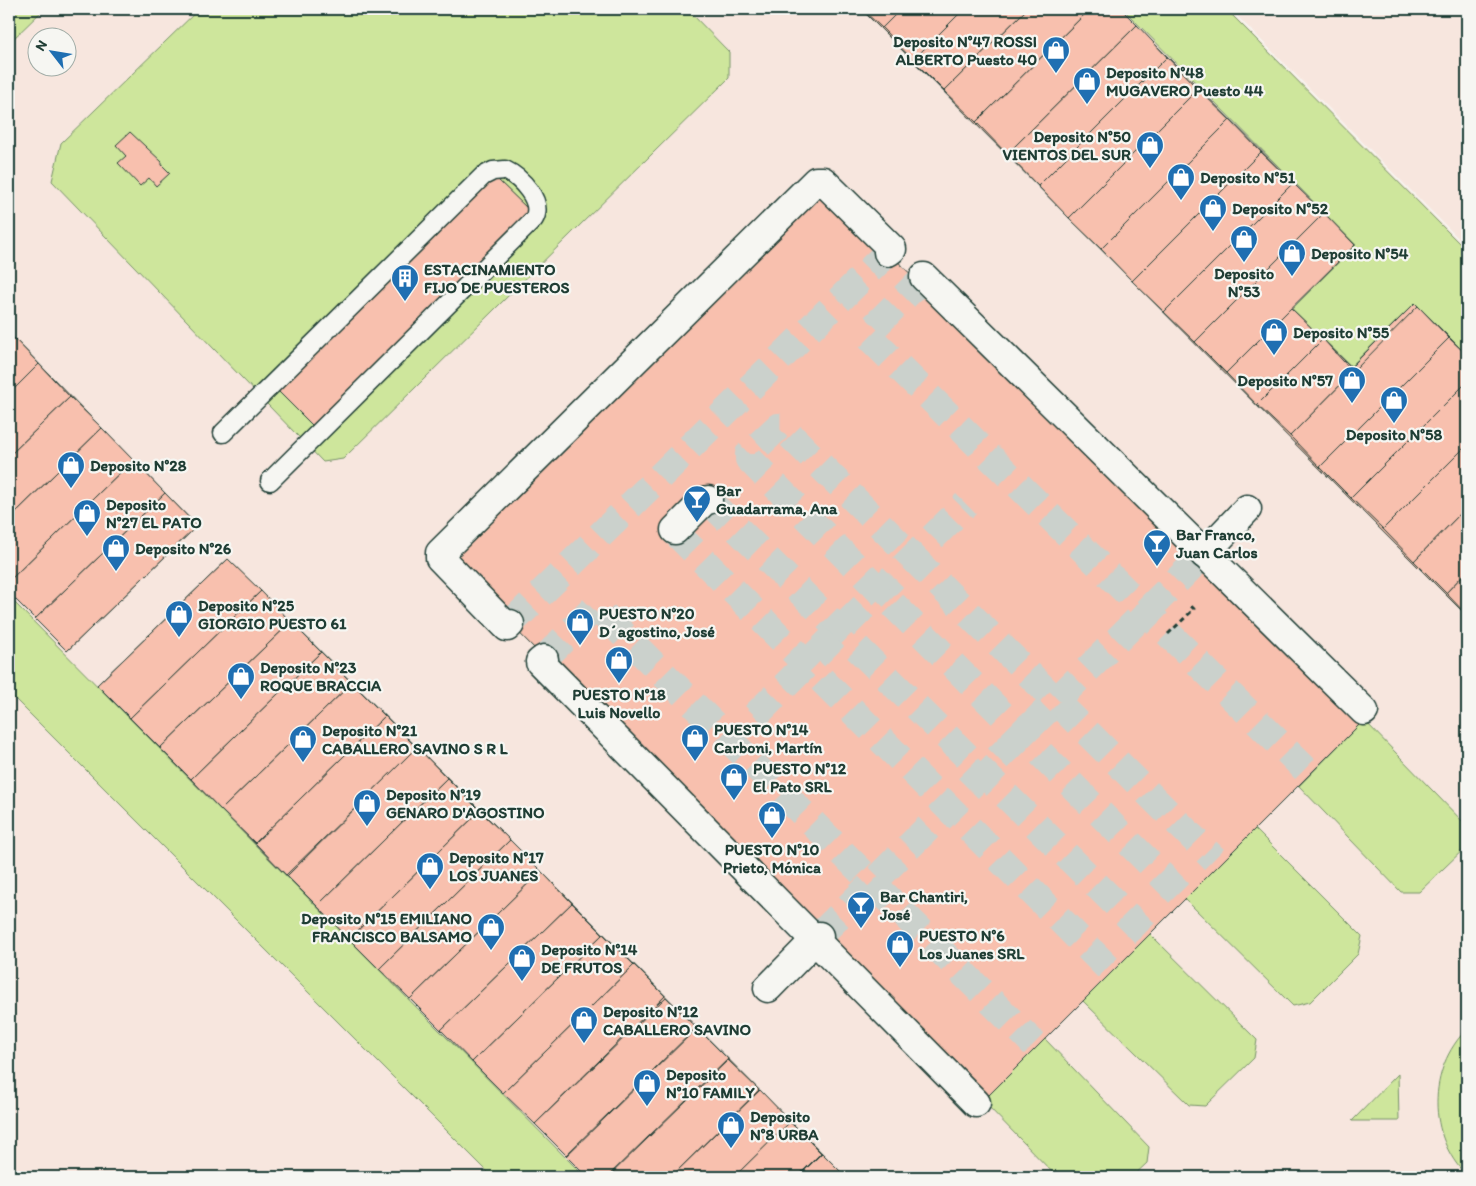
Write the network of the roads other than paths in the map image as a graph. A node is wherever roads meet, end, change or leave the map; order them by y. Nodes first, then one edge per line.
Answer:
1 (888, 252) dead end
2 (924, 278) dead end
3 (223, 433) dead end
4 (270, 481) dead end
5 (708, 500) dead end
6 (1247, 509) dead end
7 (675, 530) dead end
8 (1204, 554) junction
9 (510, 624) dead end
10 (544, 658) dead end
11 (1364, 711) dead end
12 (817, 938) junction
13 (768, 988) dead end
14 (976, 1103) dead end

1 - 9 street
2 - 8 street
3 - 4 lane
5 - 7 street
6 - 8 street
8 - 11 street
10 - 12 street
12 - 13 street
12 - 14 street

